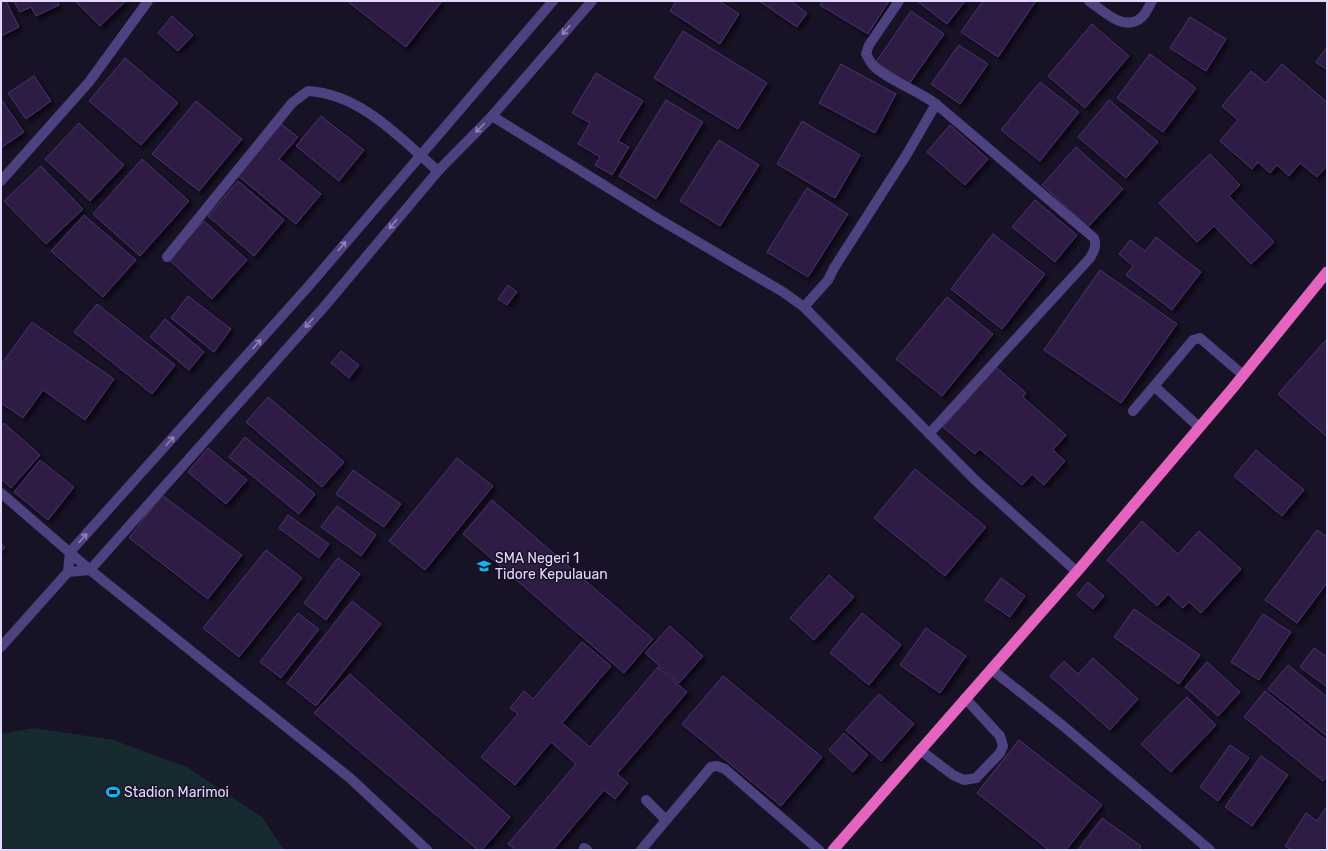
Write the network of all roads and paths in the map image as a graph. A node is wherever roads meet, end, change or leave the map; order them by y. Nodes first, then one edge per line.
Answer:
1 (148, 1) edge
2 (553, 1) edge
3 (592, 1) edge
4 (899, 1) edge
5 (1089, 1) edge
6 (1152, 1) edge
7 (936, 104) junction
8 (492, 116) junction
9 (420, 155) junction
10 (438, 171) junction
11 (1, 180) edge
12 (167, 257) dead end
13 (1327, 272) edge
14 (804, 307) junction
15 (1243, 375) junction
16 (1154, 386) junction
17 (1133, 410) dead end
18 (1199, 427) junction
19 (929, 434) junction
20 (1, 494) edge
21 (70, 552) junction
22 (90, 570) junction
23 (1076, 571) junction
24 (68, 572) junction
25 (1, 647) edge
26 (991, 669) junction
27 (965, 698) junction
28 (920, 750) junction
29 (646, 800) dead end
30 (666, 820) junction
31 (427, 850) edge
32 (641, 850) edge
33 (819, 850) edge
34 (833, 850) edge
35 (1210, 850) edge

1 - 11 street
2 - 9 street
3 -> 8 street
4 - 7 street
5 - 6 street
7 - 14 street
7 - 19 street
8 -> 10 street
8 - 14 street
9 - 10 street
9 - 12 street
21 -> 9 street
10 -> 22 street
13 - 15 highway
14 - 19 street
15 - 16 street
15 - 18 highway
16 - 17 street
16 - 18 street
18 - 23 highway
19 - 23 street
20 - 21 street
21 - 22 street
21 - 24 street
22 - 24 street
22 - 31 street
23 - 26 highway
24 - 25 street
26 - 27 highway
26 - 35 street
27 - 28 highway
27 - 28 street
28 - 34 highway
29 - 30 street
30 - 32 street
30 - 33 street

